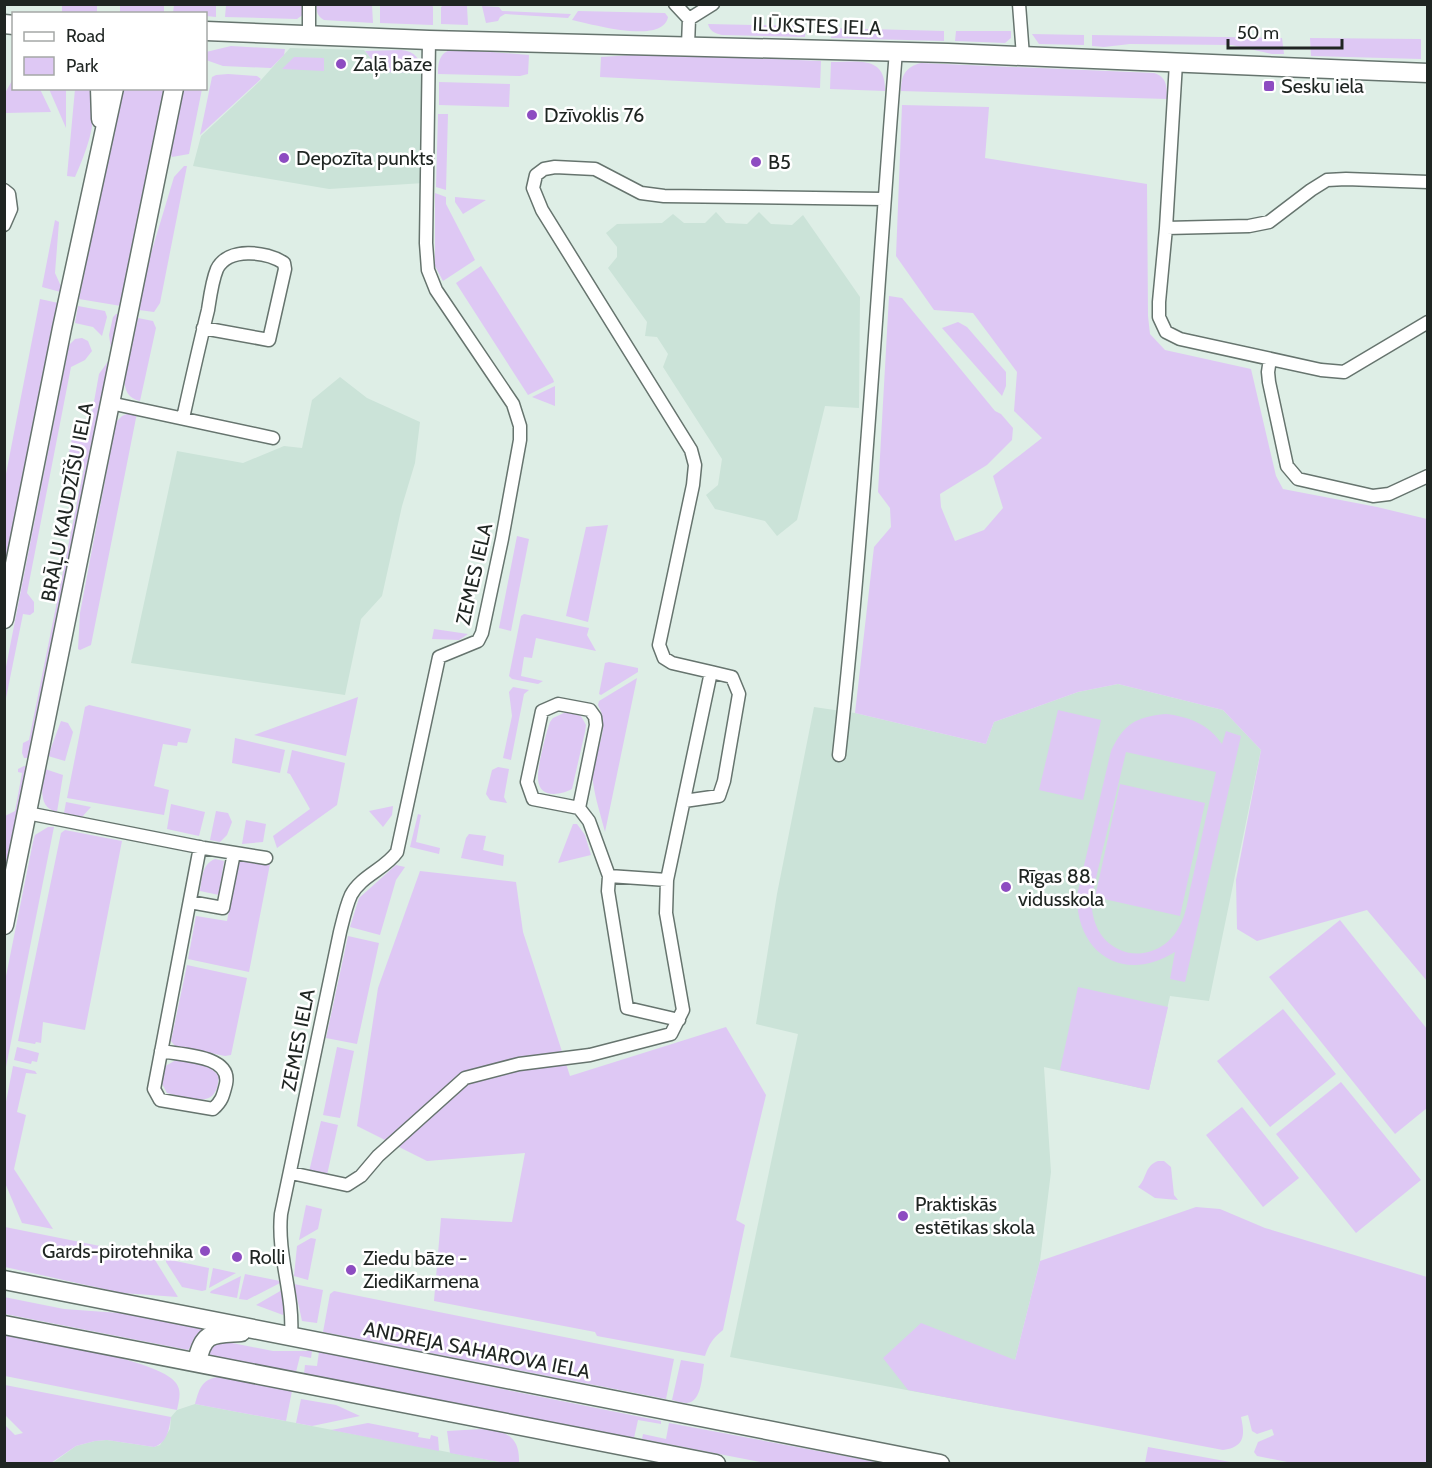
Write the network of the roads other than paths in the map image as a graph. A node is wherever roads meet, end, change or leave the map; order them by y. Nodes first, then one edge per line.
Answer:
1 (309, 4) edge
2 (675, 4) edge
3 (712, 4) edge
4 (1019, 4) edge
5 (689, 19) junction
6 (207, 31) edge
7 (309, 34) junction
8 (429, 40) junction
9 (688, 45) junction
10 (896, 51) junction
11 (1023, 56) junction
12 (1176, 63) junction
13 (1428, 73) edge
14 (100, 90) edge
15 (114, 90) edge
16 (174, 90) edge
17 (102, 139) junction
18 (1428, 182) edge
19 (4, 190) edge
20 (884, 200) junction
21 (4, 225) edge
22 (1166, 228) junction
23 (1428, 322) edge
24 (203, 328) junction
25 (1270, 359) junction
26 (110, 403) junction
27 (183, 418) junction
28 (273, 438) dead end
29 (1428, 476) edge
30 (4, 619) edge
31 (711, 672) junction
32 (839, 755) dead end
33 (684, 801) junction
34 (579, 808) junction
35 (27, 813) junction
36 (200, 847) junction
37 (234, 853) junction
38 (266, 858) dead end
39 (609, 876) junction
40 (667, 880) junction
41 (190, 902) junction
42 (4, 925) edge
43 (680, 1020) junction
44 (161, 1052) junction
45 (291, 1173) junction
46 (4, 1280) edge
47 (4, 1325) edge
48 (264, 1330) junction
49 (291, 1335) junction
50 (197, 1362) junction
51 (871, 1450) junction
52 (681, 1460) edge
53 (716, 1464) edge
54 (905, 1464) edge
55 (940, 1464) edge

1 - 7 street
2 - 5 street
3 - 5 street
4 - 11 street
5 - 9 street
6 - 7 street, ILŪKSTES IELA
7 - 8 street, ILŪKSTES IELA
8 - 9 street, ILŪKSTES IELA
8 - 45 street, ZEMES IELA
9 - 10 street, ILŪKSTES IELA
10 - 11 street, ILŪKSTES IELA
10 - 20 street
11 - 12 street, ILŪKSTES IELA
12 - 13 street, ILŪKSTES IELA
12 - 22 street
14 - 17 street
15 - 17 street, BRĀĻU KAUDZĪŠU IELA
16 - 26 street, BRĀĻU KAUDZĪŠU IELA
17 - 30 street, BRĀĻU KAUDZĪŠU IELA
18 - 22 street
19 - 21 street
20 - 31 street
20 - 32 street
22 - 25 street
23 - 25 street
24 - 24 street
24 - 27 street
25 - 29 street
26 - 27 street
26 - 35 street, BRĀĻU KAUDZĪŠU IELA
27 - 28 street
31 - 33 street
31 - 33 street
33 - 40 street
34 - 34 street
34 - 39 street
35 - 36 street
35 - 42 street, BRĀĻU KAUDZĪŠU IELA
36 - 37 street
36 - 41 street
37 - 38 street
37 - 41 street
39 - 40 street
39 - 43 street
40 - 43 street
41 - 44 street
43 - 45 street
44 - 44 street
45 - 49 street, ZEMES IELA
46 - 48 street, ANDREJA SAHAROVA IELA
47 - 50 street
48 - 49 street, ANDREJA SAHAROVA IELA
48 - 50 street
49 - 51 street, ANDREJA SAHAROVA IELA
50 - 52 street
51 - 54 street
51 - 55 street, ANDREJA SAHAROVA IELA
52 - 53 street

